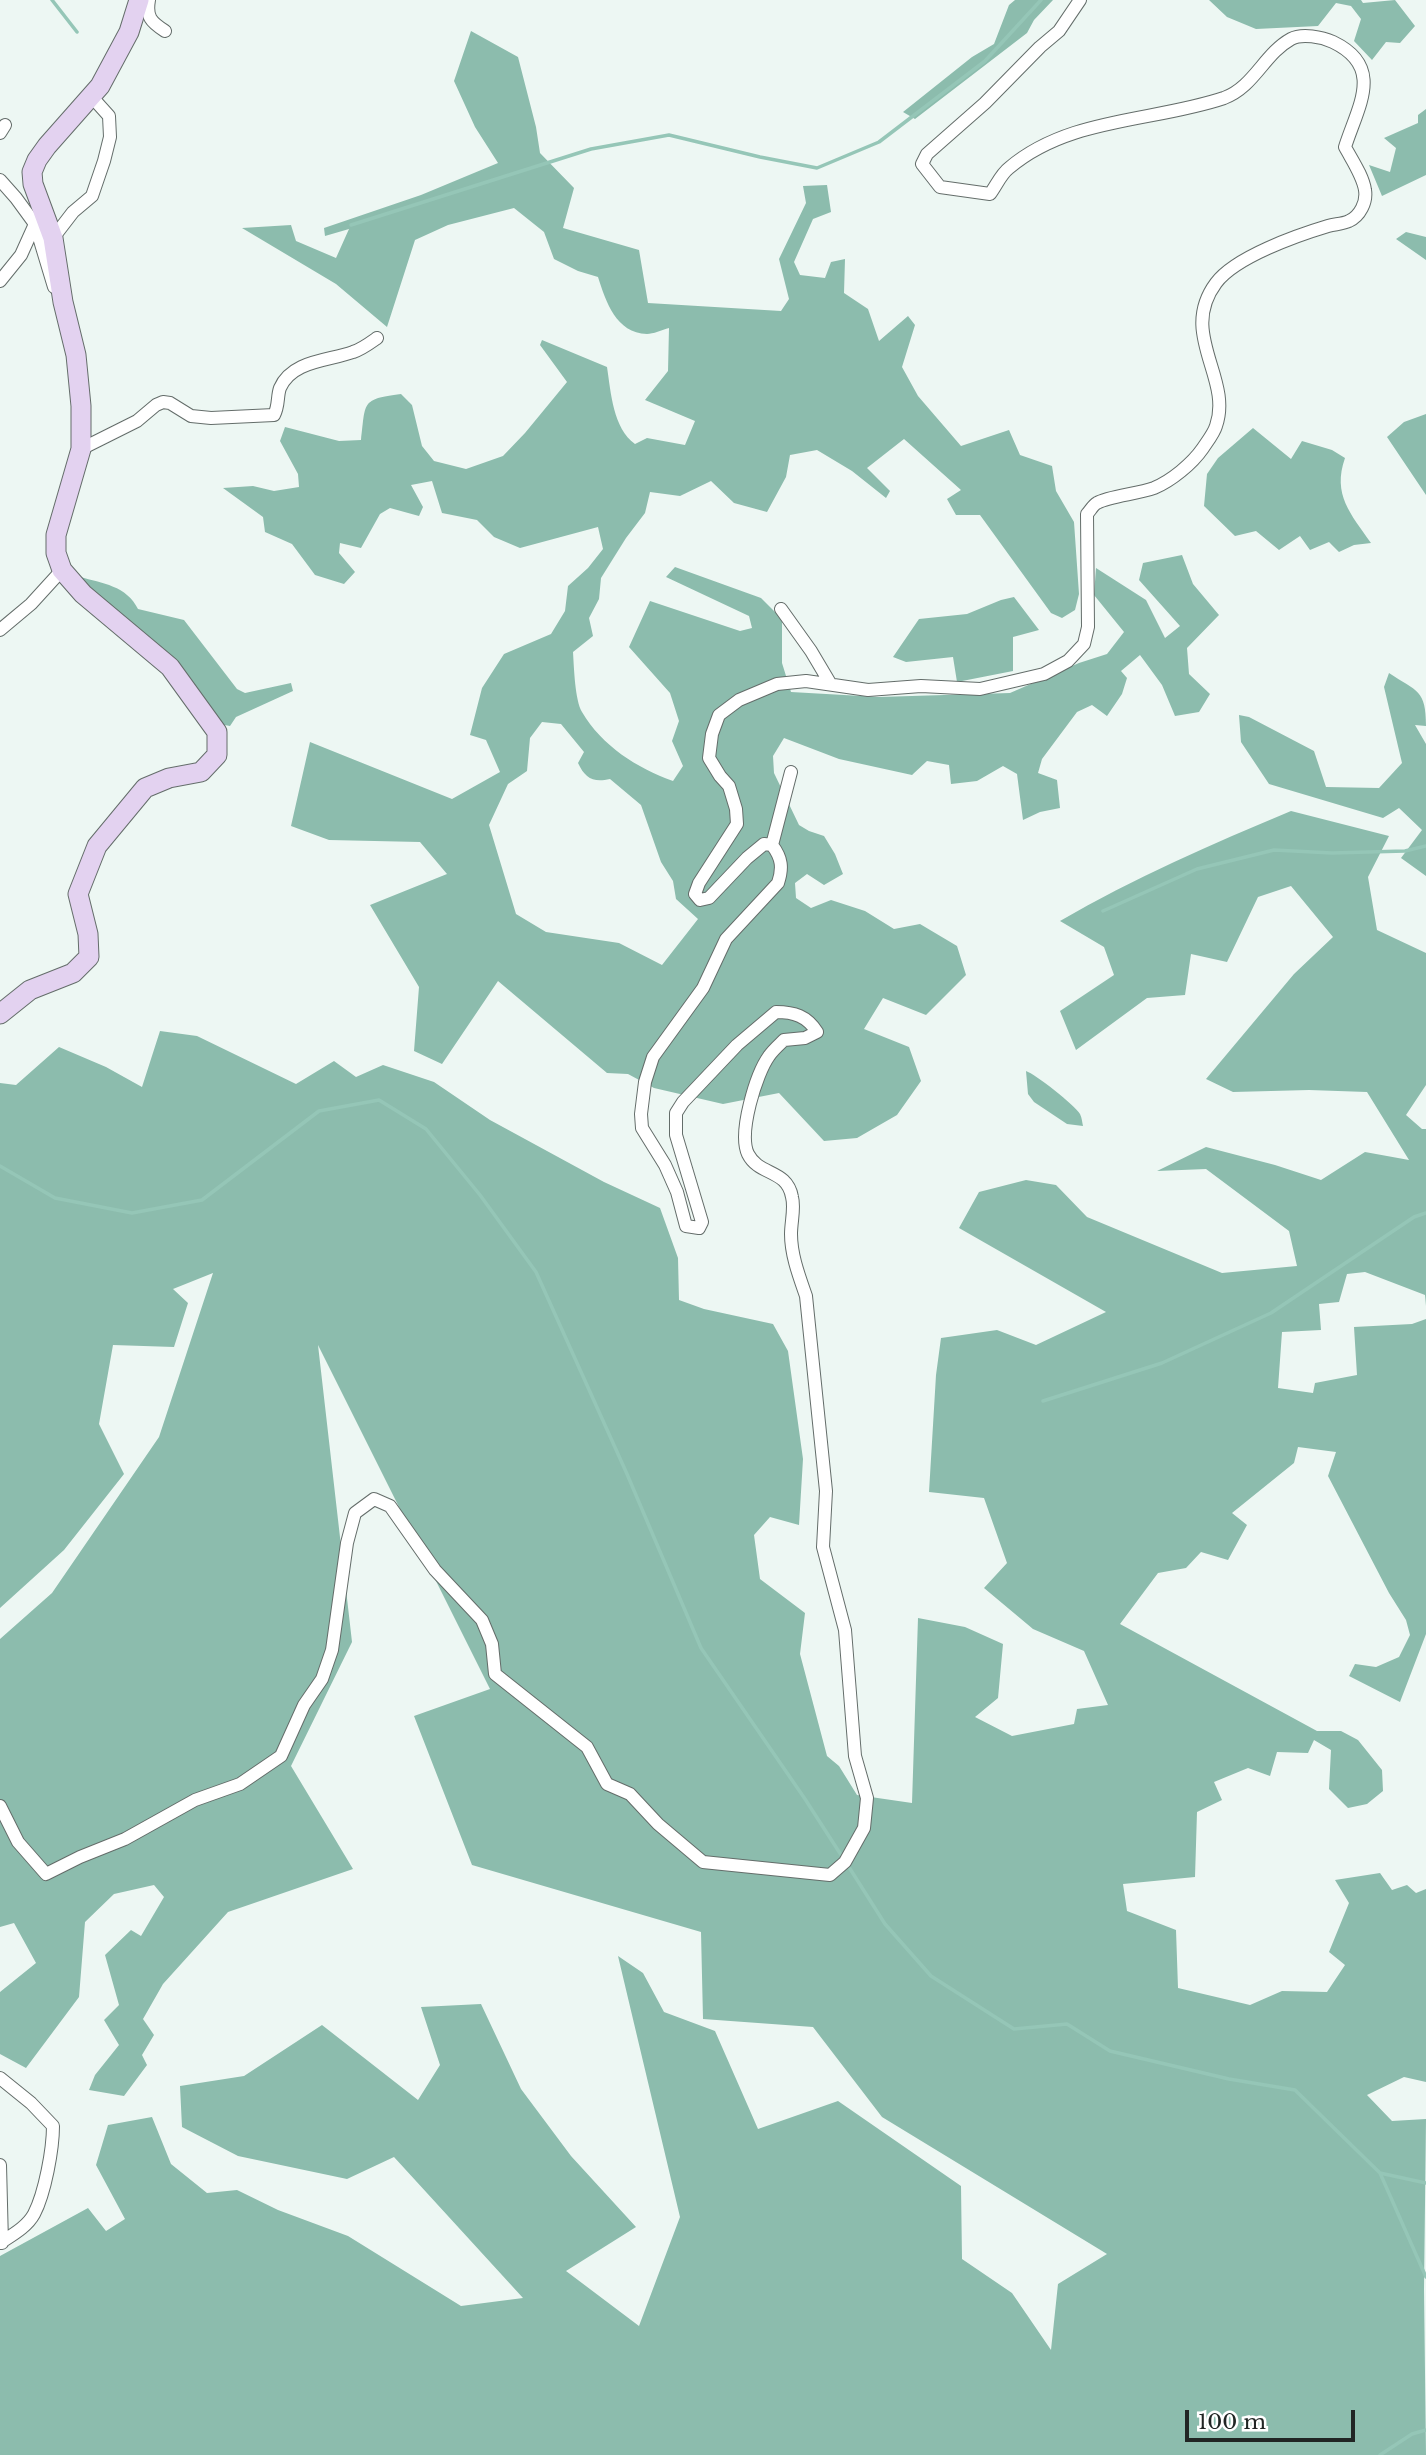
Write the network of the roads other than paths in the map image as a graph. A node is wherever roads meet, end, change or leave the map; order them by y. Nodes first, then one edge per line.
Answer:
1 (139, 0) edge
2 (149, 0) edge
3 (1080, 0) edge
4 (165, 31) dead end
5 (92, 96) junction
6 (0, 168) edge
7 (0, 180) edge
8 (16, 198) junction
9 (35, 224) junction
10 (53, 238) junction
11 (0, 281) edge
12 (63, 302) junction
13 (377, 338) dead end
14 (81, 449) junction
15 (62, 570) junction
16 (782, 609) dead end
17 (0, 630) edge
18 (830, 683) junction
19 (791, 772) dead end
20 (772, 845) junction
21 (0, 1014) edge
22 (0, 1806) edge
23 (0, 2078) edge
24 (0, 2165) edge
25 (1, 2243) edge

1 - 5 main road
2 - 4 street
3 - 18 street
5 - 10 street
5 - 10 main road
6 - 8 street
7 - 8 street
8 - 9 street
9 - 11 street
9 - 12 street
10 - 12 main road
12 - 14 main road
13 - 14 street
14 - 15 main road
15 - 17 street
15 - 21 main road
16 - 18 street
18 - 20 street
19 - 20 street
20 - 22 street
23 - 25 street
24 - 25 street

